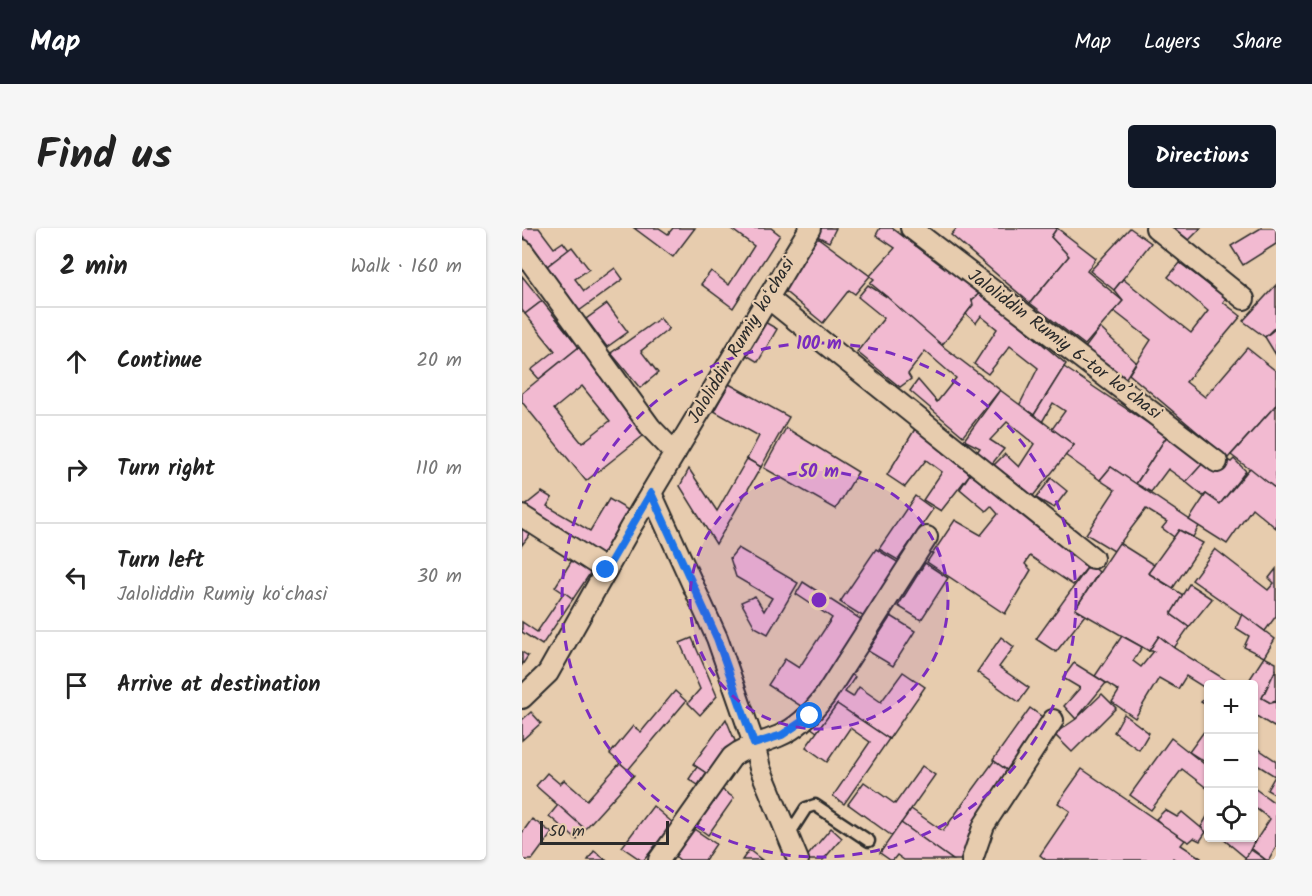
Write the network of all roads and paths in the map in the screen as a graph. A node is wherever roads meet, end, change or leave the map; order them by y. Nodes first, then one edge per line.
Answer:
1 (911, 228) edge
2 (1156, 228) edge
3 (801, 231) edge
4 (522, 250) edge
5 (768, 298) junction
6 (1244, 299) dead end
7 (675, 453) junction
8 (1217, 462) dead end
9 (651, 493) junction
10 (522, 516) edge
11 (927, 537) dead end
12 (1093, 558) dead end
13 (606, 570) junction
14 (522, 698) edge
15 (1053, 720) dead end
16 (754, 744) junction
17 (788, 837) junction
18 (869, 841) dead end
19 (659, 860) edge
20 (798, 860) edge
21 (972, 860) edge

1 - 8 street, Jaloliddin Rumiy 6-tor koʼchasi
2 - 6 street
3 - 5 street, Jaloliddin Rumiy koʻchasi
4 - 7 street
5 - 7 street, Jaloliddin Rumiy koʻchasi
5 - 12 street
7 - 9 street, Jaloliddin Rumiy koʻchasi
9 - 13 street, Jaloliddin Rumiy koʻchasi
9 - 16 street
10 - 13 street
11 - 16 street
13 - 14 street, Jaloliddin Rumiy koʻchasi
15 - 21 street
16 - 17 street
16 - 19 street
17 - 18 lane
17 - 20 street

